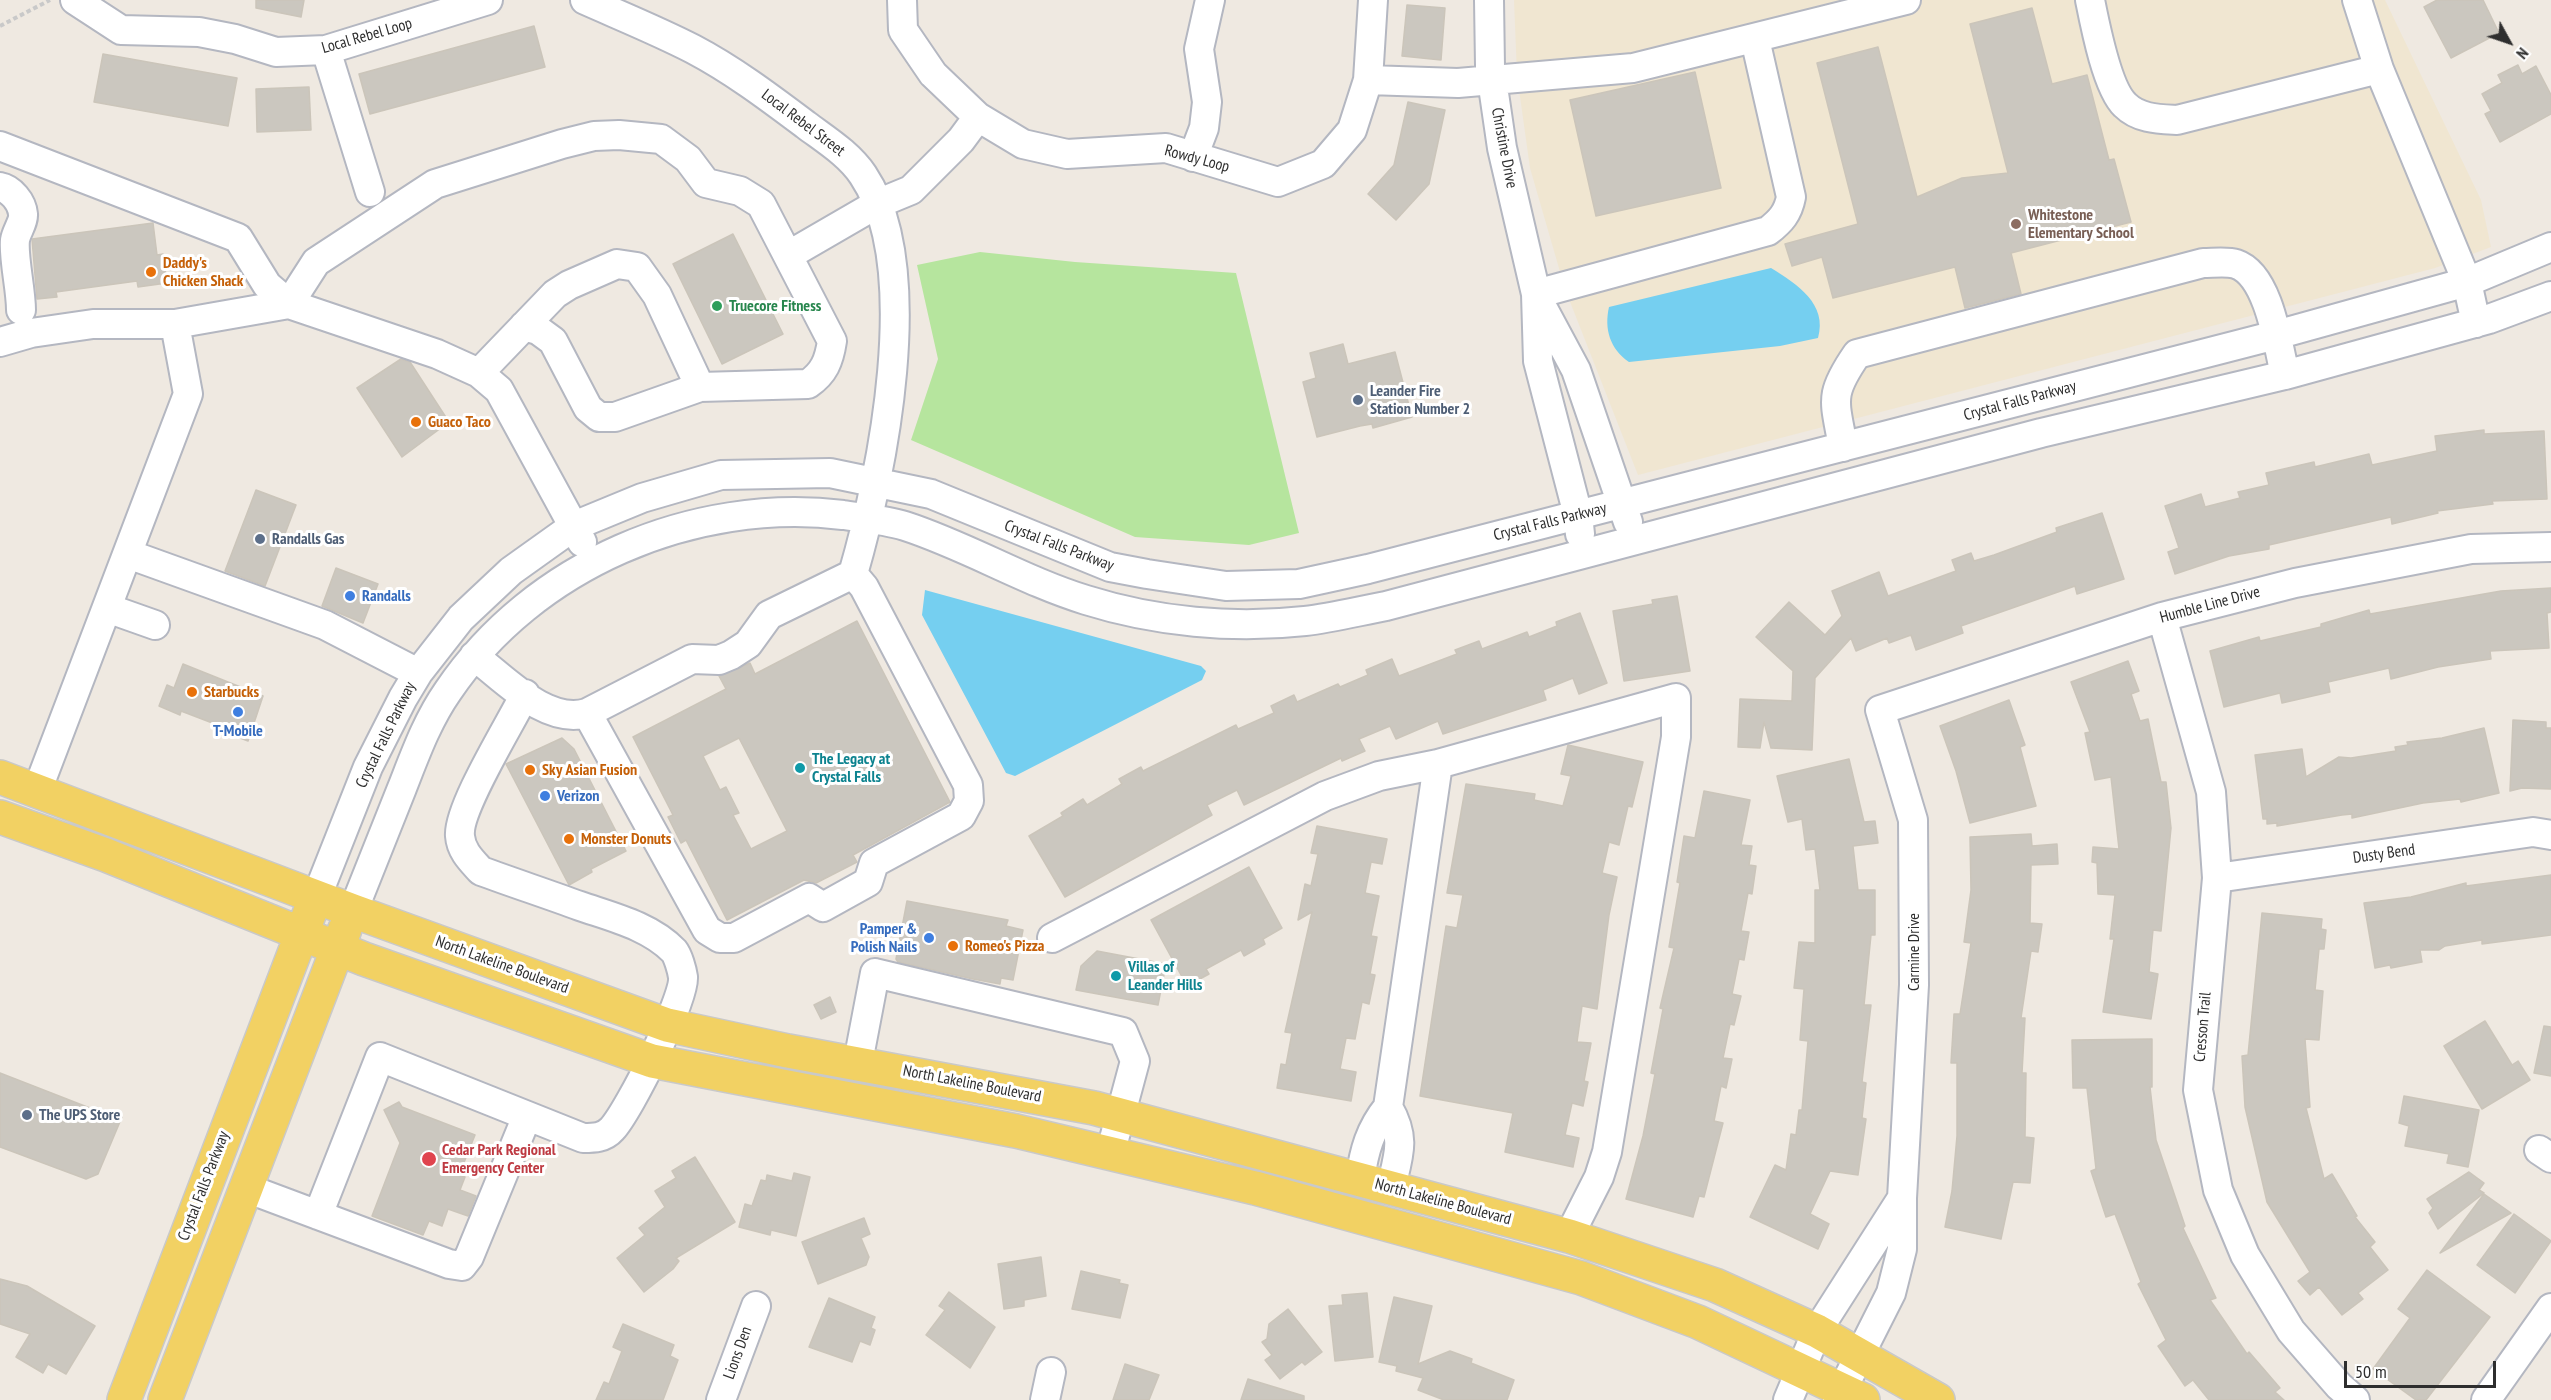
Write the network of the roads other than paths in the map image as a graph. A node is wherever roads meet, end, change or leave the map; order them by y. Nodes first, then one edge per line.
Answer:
1 (75, 0) edge
2 (488, 0) edge
3 (585, 0) edge
4 (902, 0) edge
5 (1210, 0) edge
6 (1373, 0) edge
7 (1489, 0) edge
8 (1906, 0) edge
9 (2090, 0) edge
10 (2357, 0) edge
11 (1755, 39) junction
12 (326, 50) junction
13 (2379, 69) junction
14 (1492, 79) junction
15 (1368, 80) junction
16 (978, 117) junction
17 (10, 150) edge
18 (1193, 157) junction
19 (3, 187) edge
20 (370, 192) dead end
21 (877, 204) junction
22 (2551, 248) edge
23 (789, 255) junction
24 (0, 275) edge
25 (2466, 282) junction
26 (1536, 294) junction
27 (2551, 296) edge
28 (289, 304) junction
29 (26, 322) junction
30 (2476, 323) junction
31 (176, 324) junction
32 (524, 326) junction
33 (2276, 335) junction
34 (0, 342) edge
35 (479, 373) junction
36 (2285, 375) junction
37 (700, 387) junction
38 (1843, 447) junction
39 (876, 481) junction
40 (1622, 504) junction
41 (1578, 516) junction
42 (869, 519) junction
43 (574, 526) junction
44 (1634, 540) junction
45 (2551, 547) edge
46 (128, 554) junction
47 (1582, 554) junction
48 (593, 562) junction
49 (853, 574) junction
50 (107, 608) junction
51 (2162, 616) junction
52 (155, 625) dead end
53 (474, 656) junction
54 (418, 673) junction
55 (525, 694) junction
56 (1880, 710) joint
57 (587, 713) junction
58 (1438, 764) junction
59 (0, 777) edge
60 (37, 791) junction
61 (0, 817) edge
62 (2551, 835) edge
63 (2217, 878) junction
64 (317, 896) junction
65 (353, 911) junction
66 (302, 933) junction
67 (1052, 938) dead end
68 (336, 948) junction
69 (667, 1025) junction
70 (652, 1061) junction
71 (858, 1062) junction
72 (1388, 1107) junction
73 (1121, 1115) junction
74 (527, 1116) junction
75 (1110, 1154) junction
76 (1360, 1179) junction
77 (1391, 1187) junction
78 (246, 1188) junction
79 (1902, 1198) junction
80 (318, 1215) junction
81 (1569, 1236) junction
82 (756, 1306) dead end
83 (2551, 1308) edge
84 (1817, 1331) junction
85 (1861, 1354) junction
86 (1799, 1369) junction
87 (1051, 1372) dead end
88 (1847, 1396) edge
89 (124, 1400) edge
90 (165, 1400) edge
91 (721, 1400) edge
92 (1045, 1400) edge
93 (1788, 1400) edge
94 (1938, 1400) edge
95 (2355, 1400) edge
96 (2486, 1400) edge

1 - 12 street, Local Rebel Loop
2 - 12 street, Local Rebel Loop
3 - 21 street, Local Rebel Street
4 - 16 street, Rowdy Loop
5 - 18 street
6 - 15 street, Rowdy Loop
7 - 14 street, Christine Drive
8 - 11 street
9 - 13 street
10 - 13 street
11 - 14 street
11 - 26 street
12 - 20 street
13 - 25 street
14 - 15 street
14 - 26 street, Christine Drive
15 - 18 street, Rowdy Loop
16 - 18 street, Rowdy Loop
16 - 21 street
17 - 19 street
17 - 28 street
19 - 29 street
21 - 23 street
21 - 39 street, Local Rebel Street
22 - 25 street, Crystal Falls Parkway
23 - 28 street
23 - 37 street
24 - 29 street
25 - 30 street
25 - 33 street, Crystal Falls Parkway
26 - 40 street, Christine Drive
26 - 41 street, Christine Drive
27 - 30 street, Crystal Falls Parkway
28 - 31 street
28 - 35 street
29 - 31 street
29 - 34 street
30 - 36 street, Crystal Falls Parkway
31 - 46 street
32 - 35 street
32 - 37 street
32 - 37 street
33 - 36 street
33 - 38 street, Crystal Falls Parkway
33 - 38 street
35 - 43 street
36 - 44 street, Crystal Falls Parkway
38 - 40 street, Crystal Falls Parkway
39 - 41 street, Crystal Falls Parkway
39 - 42 street, Local Rebel Street
39 - 43 street, Crystal Falls Parkway
40 - 41 street, Crystal Falls Parkway
40 - 44 street, Christine Drive
41 - 47 street, Christine Drive
42 - 47 street, Crystal Falls Parkway
42 - 48 street, Crystal Falls Parkway
42 - 49 street, Local Rebel Street
43 - 48 street
43 - 54 street, Crystal Falls Parkway
44 - 47 street, Crystal Falls Parkway
45 - 51 street, Humble Line Drive
46 - 50 street
46 - 54 street
48 - 53 street, Crystal Falls Parkway
49 - 57 street
49 - 57 street
50 - 52 street
50 - 60 street
51 - 56 street, Humble Line Drive
51 - 63 street, Cresson Trail
53 - 55 street
53 - 65 street, Crystal Falls Parkway
54 - 64 street, Crystal Falls Parkway
55 - 57 street
55 - 69 street
56 - 79 street, Carmine Drive
58 - 67 street
58 - 72 street
58 - 81 street
59 - 60 main road, North Lakeline Boulevard
60 - 64 main road, North Lakeline Boulevard
61 - 66 main road
62 - 63 street, Dusty Bend
63 - 95 street, Cresson Trail
64 - 65 main road, North Lakeline Boulevard
64 - 66 main road, Crystal Falls Parkway
65 - 68 main road, Crystal Falls Parkway
65 - 69 main road, North Lakeline Boulevard
66 - 68 main road
66 - 89 main road, Crystal Falls Parkway
68 - 70 main road
68 - 78 main road, Crystal Falls Parkway
69 - 70 street
69 - 71 main road, North Lakeline Boulevard
70 - 74 street
70 - 75 main road
71 - 73 main road, North Lakeline Boulevard
71 - 73 street
72 - 76 street
72 - 77 street
73 - 75 street
73 - 76 main road, North Lakeline Boulevard
74 - 80 street
74 - 80 street
75 - 86 main road
76 - 77 main road, North Lakeline Boulevard
77 - 81 main road, North Lakeline Boulevard
78 - 80 street
78 - 90 main road, Crystal Falls Parkway
79 - 84 street, Carmine Drive
79 - 85 street, Carmine Drive
81 - 84 main road, North Lakeline Boulevard
82 - 91 street, Lions Den
83 - 96 street
84 - 85 main road, North Lakeline Boulevard
84 - 86 street, Carmine Drive
85 - 88 street, Carmine Drive
85 - 94 main road, North Lakeline Boulevard
86 - 88 main road
86 - 93 street, Carmine Drive
87 - 92 street

